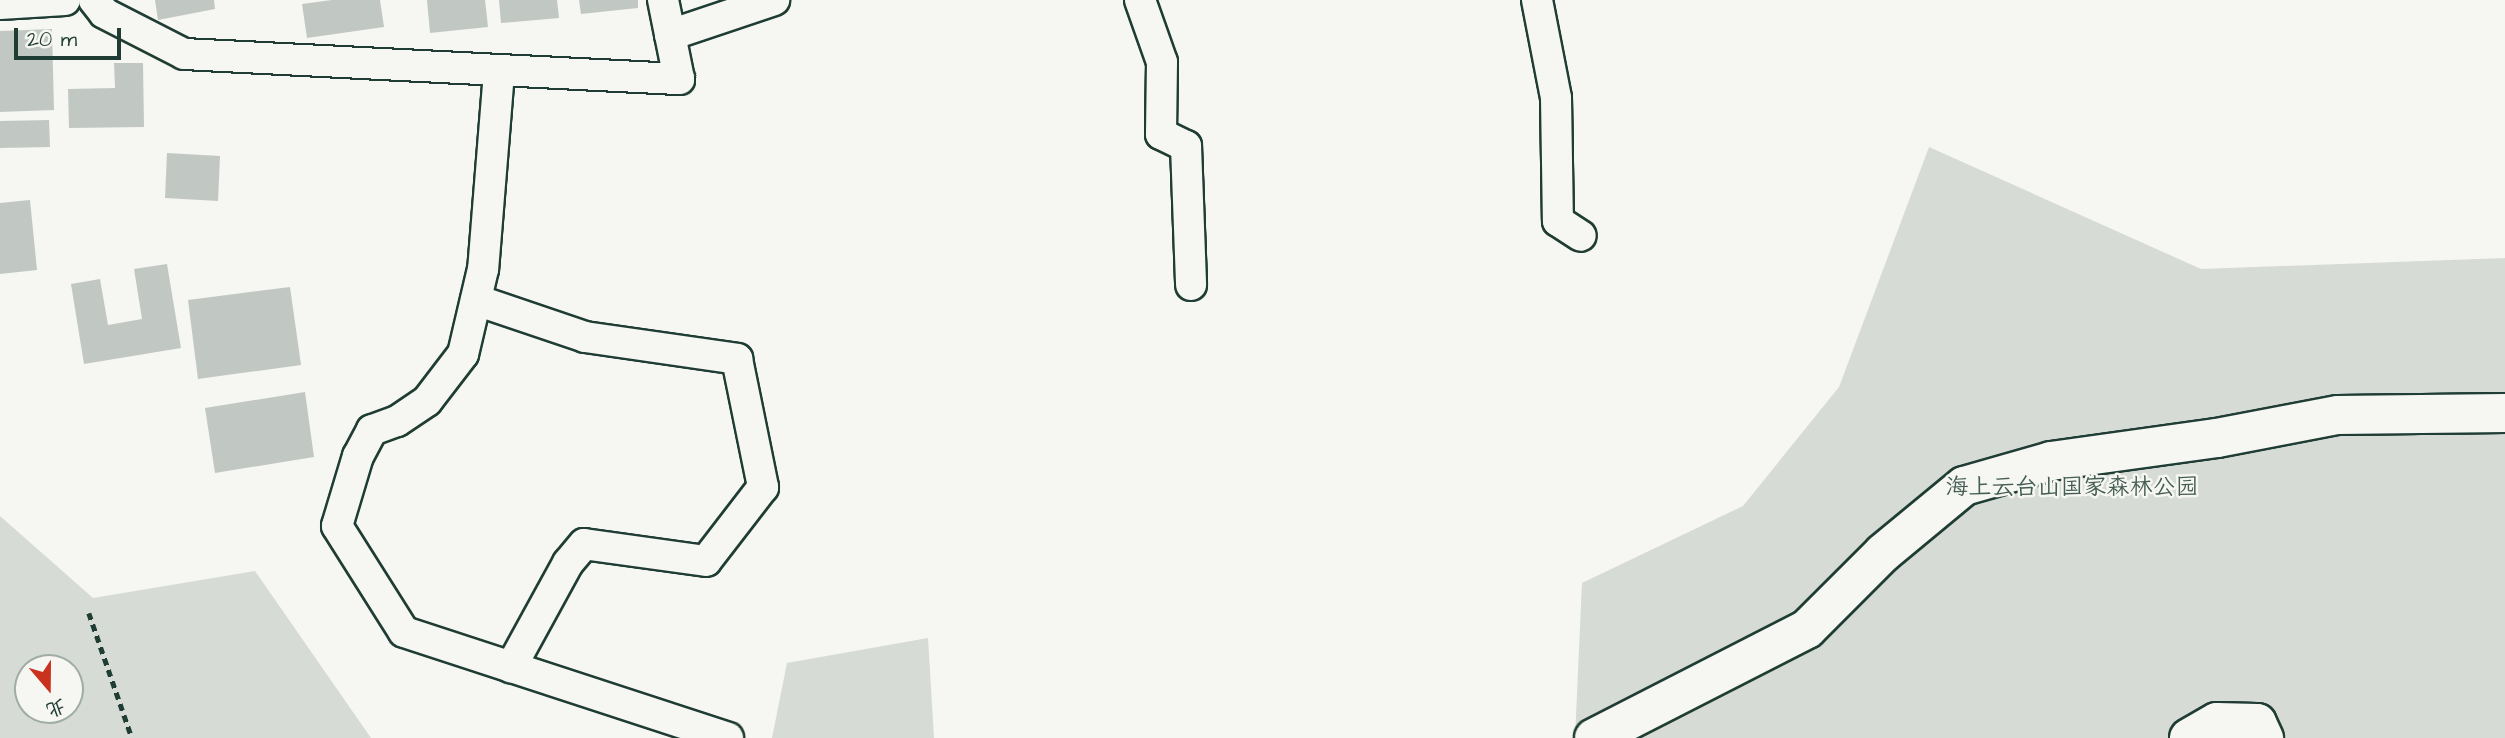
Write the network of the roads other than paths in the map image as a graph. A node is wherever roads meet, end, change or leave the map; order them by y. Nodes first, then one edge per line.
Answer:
1 (65, 0) edge
2 (94, 0) edge
3 (663, 0) edge
4 (774, 0) edge
5 (1140, 0) edge
6 (1537, 0) edge
7 (0, 4) edge
8 (670, 35) junction
9 (499, 72) junction
10 (1581, 236) dead end
11 (1191, 285) dead end
12 (476, 300) junction
13 (2505, 413) edge
14 (511, 667) junction
15 (727, 738) edge
16 (1594, 738) edge
17 (2189, 738) edge
18 (2264, 738) edge

1 - 7 street
2 - 9 street
3 - 8 street
4 - 8 street
5 - 11 street
6 - 10 street
8 - 9 street
9 - 12 street
12 - 14 street
12 - 14 street
13 - 16 street
14 - 15 street
17 - 18 street

